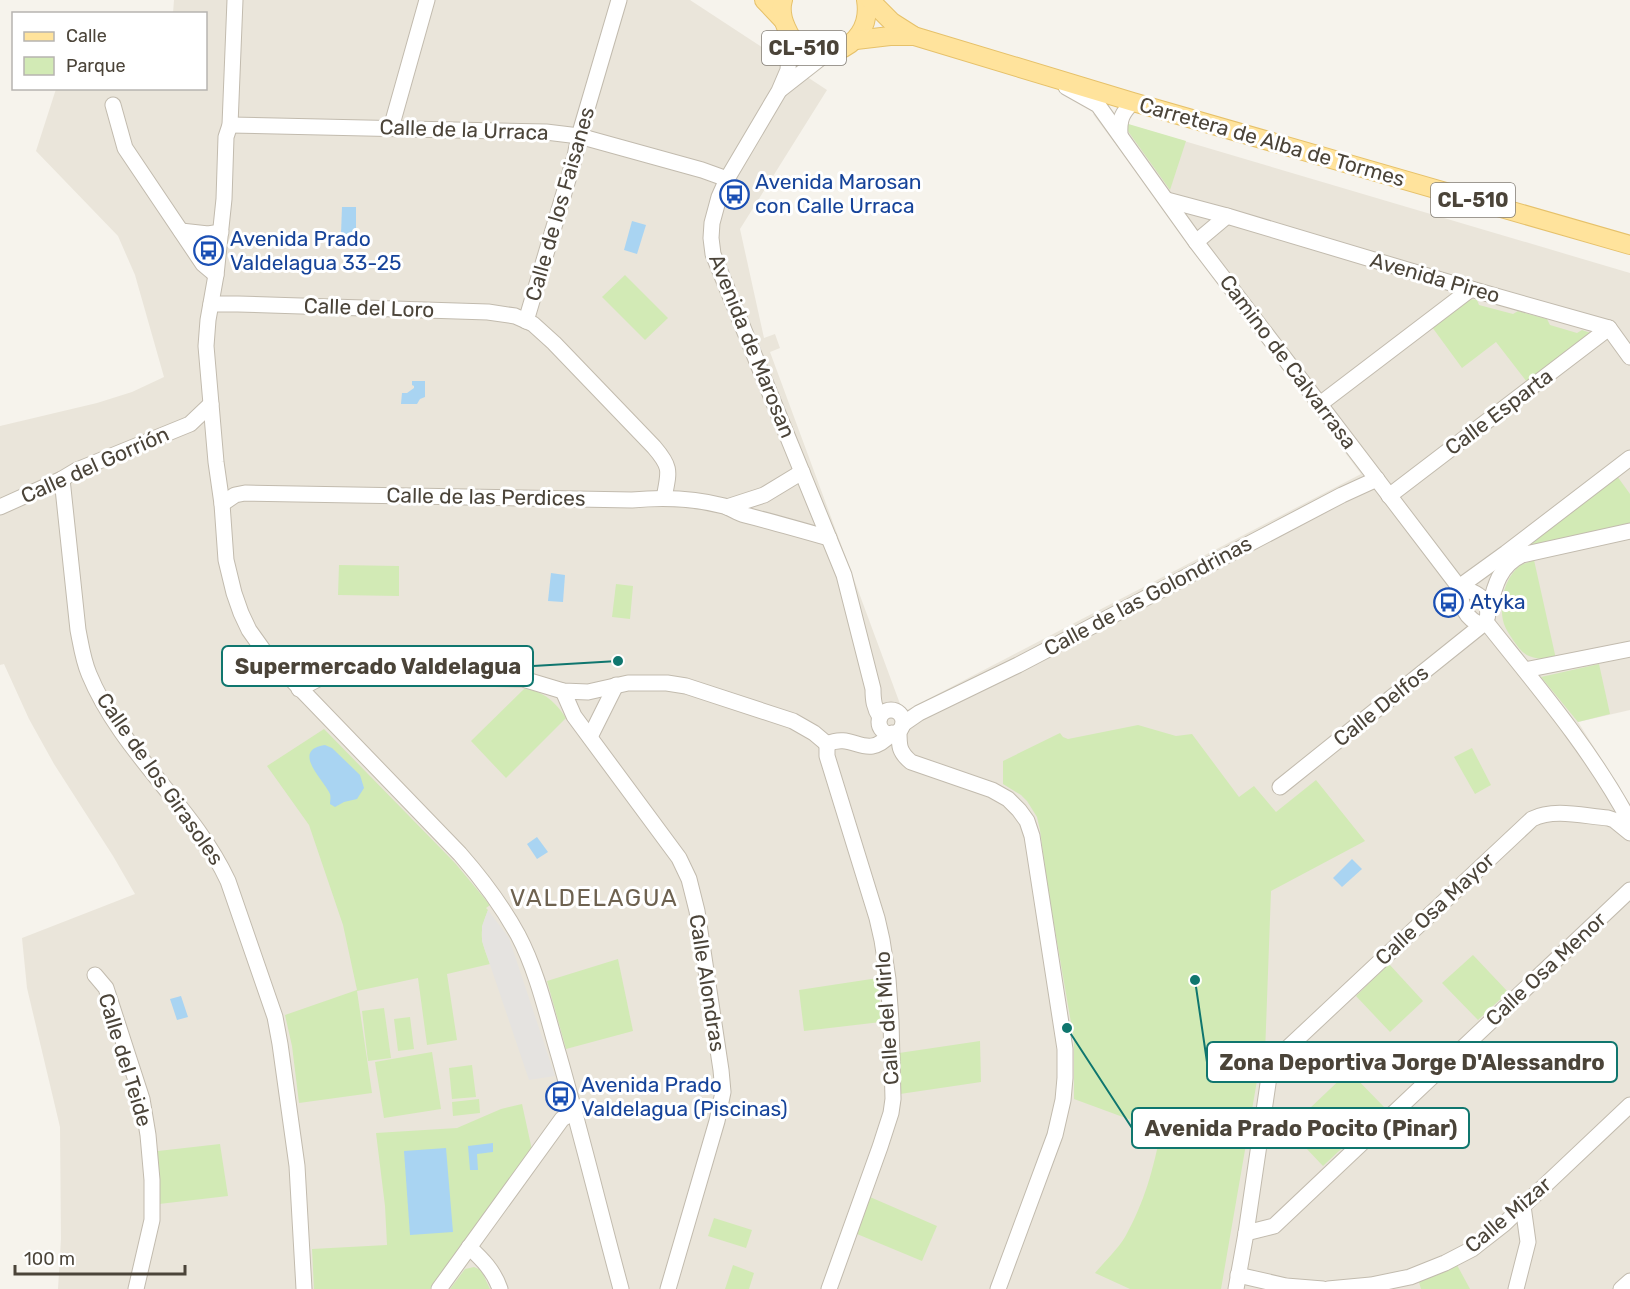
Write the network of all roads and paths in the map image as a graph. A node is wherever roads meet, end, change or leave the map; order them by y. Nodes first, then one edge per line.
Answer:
1 (235, 0) edge
2 (427, 0) edge
3 (619, 0) edge
4 (764, 0) edge
5 (783, 0) edge
6 (868, 0) edge
7 (785, 26) junction
8 (914, 36) junction
9 (856, 40) junction
10 (827, 53) junction
11 (1044, 75) junction
12 (779, 91) junction
13 (1133, 102) junction
14 (113, 105) dead end
15 (230, 125) junction
16 (391, 128) junction
17 (1120, 135) junction
18 (579, 136) junction
19 (727, 179) junction
20 (1167, 200) junction
21 (1227, 216) junction
22 (181, 231) junction
23 (221, 232) junction
24 (1196, 242) junction
25 (1630, 245) edge
26 (216, 275) junction
27 (1471, 289) junction
28 (211, 304) junction
29 (526, 321) junction
30 (1609, 328) junction
31 (1630, 357) edge
32 (211, 404) junction
33 (1320, 404) junction
34 (190, 424) junction
35 (214, 439) junction
36 (1630, 458) edge
37 (217, 470) junction
38 (802, 472) junction
39 (62, 479) junction
40 (1377, 479) junction
41 (245, 493) junction
42 (1389, 496) junction
43 (759, 497) junction
44 (664, 498) junction
45 (222, 504) junction
46 (0, 507) edge
47 (727, 507) junction
48 (759, 518) junction
49 (1630, 531) edge
50 (829, 538) junction
51 (1508, 557) junction
52 (1463, 592) junction
53 (1485, 620) junction
54 (1630, 649) edge
55 (1525, 670) junction
56 (616, 685) junction
57 (299, 689) junction
58 (563, 691) junction
59 (892, 722) junction
60 (590, 736) junction
61 (827, 744) junction
62 (1280, 787) dead end
63 (1630, 822) edge
64 (1629, 840) edge
65 (1630, 890) edge
66 (94, 975) dead end
67 (1630, 1105) edge
68 (575, 1111) junction
69 (579, 1129) junction
70 (549, 1138) junction
71 (1523, 1206) junction
72 (1246, 1233) junction
73 (469, 1246) junction
74 (1630, 1281) edge
75 (1237, 1282) edge
76 (136, 1289) edge
77 (304, 1289) edge
78 (439, 1289) edge
79 (500, 1289) edge
80 (621, 1289) edge
81 (668, 1289) edge
82 (829, 1289) edge
83 (998, 1289) edge
84 (1323, 1289) edge
85 (1329, 1289) edge
86 (1516, 1289) edge
87 (1621, 1289) edge

1 - 15 street
2 - 16 street
3 - 18 street, Calle de los Faisanes
4 - 7 main road, CL-510
5 - 7 main road, CL-510
6 - 8 main road, Carretera de Alba de Tormes / CL-510
6 - 9 main road, CL-510
7 - 10 main road, CL-510
7 - 12 street, Avenida de Marosan
8 - 9 main road, Carretera de Alba de Tormes / CL-510
8 - 11 main road, Carretera de Alba de Tormes / CL-510
9 - 10 main road, CL-510
10 - 12 street, Avenida de Marosan
11 - 13 main road, Carretera de Alba de Tormes / CL-510
11 - 17 street, Camino de Calvarrasa
12 - 19 street, Avenida de Marosan
13 - 17 street
13 - 25 main road, Carretera de Alba de Tormes / CL-510
14 - 22 street
15 - 16 street, Calle de la Urraca
15 - 23 street
16 - 18 street, Calle de la Urraca
17 - 20 street, Camino de Calvarrasa
18 - 19 street, Calle de la Urraca
18 - 29 street, Calle de los Faisanes
19 - 38 street, Avenida de Marosan
20 - 21 street, Avenida Pireo
20 - 24 street, Camino de Calvarrasa
21 - 24 street
21 - 27 street, Avenida Pireo
22 - 23 street
22 - 26 street
23 - 26 street
24 - 33 street, Camino de Calvarrasa
26 - 28 street
27 - 30 street, Avenida Pireo
27 - 33 street
28 - 29 street, Calle del Loro
28 - 32 street
29 - 44 street, Calle de los Faisanes
30 - 31 street
30 - 42 street, Calle Esparta
32 - 34 street, Calle del Gorrión
32 - 35 street
33 - 40 street, Camino de Calvarrasa
34 - 35 street, Calle del Gorrión
34 - 39 street, Calle del Gorrión
35 - 37 street
36 - 51 street
37 - 41 street
37 - 45 street
38 - 43 street, Calle de las Perdices
38 - 50 street, Avenida de Marosan
39 - 46 street, Calle del Gorrión
39 - 77 street, Calle de los Girasoles
40 - 42 street, Camino de Calvarrasa
40 - 59 street, Calle de las Golondrinas
41 - 44 street, Calle de las Perdices
41 - 45 street, Calle de las Perdices
42 - 52 street, Camino de Calvarrasa
43 - 47 street, Calle de las Perdices
43 - 48 street
44 - 47 street, Calle de las Perdices
45 - 57 street
47 - 48 street, Calle de las Perdices
48 - 50 street, Calle de las Perdices
49 - 51 street
50 - 59 street, Avenida de Marosan
51 - 52 street
51 - 53 street
52 - 53 street
52 - 53 street
53 - 55 street
53 - 62 street, Calle Delfos
54 - 55 street
55 - 63 street
56 - 58 street
56 - 60 street
56 - 61 street
57 - 58 street
57 - 68 street
58 - 60 street, Calle Alondras
59 - 61 street, Calle de las Golondrinas
59 - 83 street, Avenida de Marosan
60 - 81 street, Calle Alondras
61 - 82 street, Calle del Mirlo
64 - 72 street, Calle Osa Mayor
65 - 72 street, Calle Osa Menor
66 - 76 street, Calle del Teide
67 - 71 street, Calle Mizar
68 - 69 street
68 - 70 street
69 - 70 street
69 - 80 street
70 - 73 street
71 - 85 street, Calle Mizar
71 - 86 street
72 - 75 street
73 - 78 street
73 - 79 street
74 - 87 street
75 - 84 street

